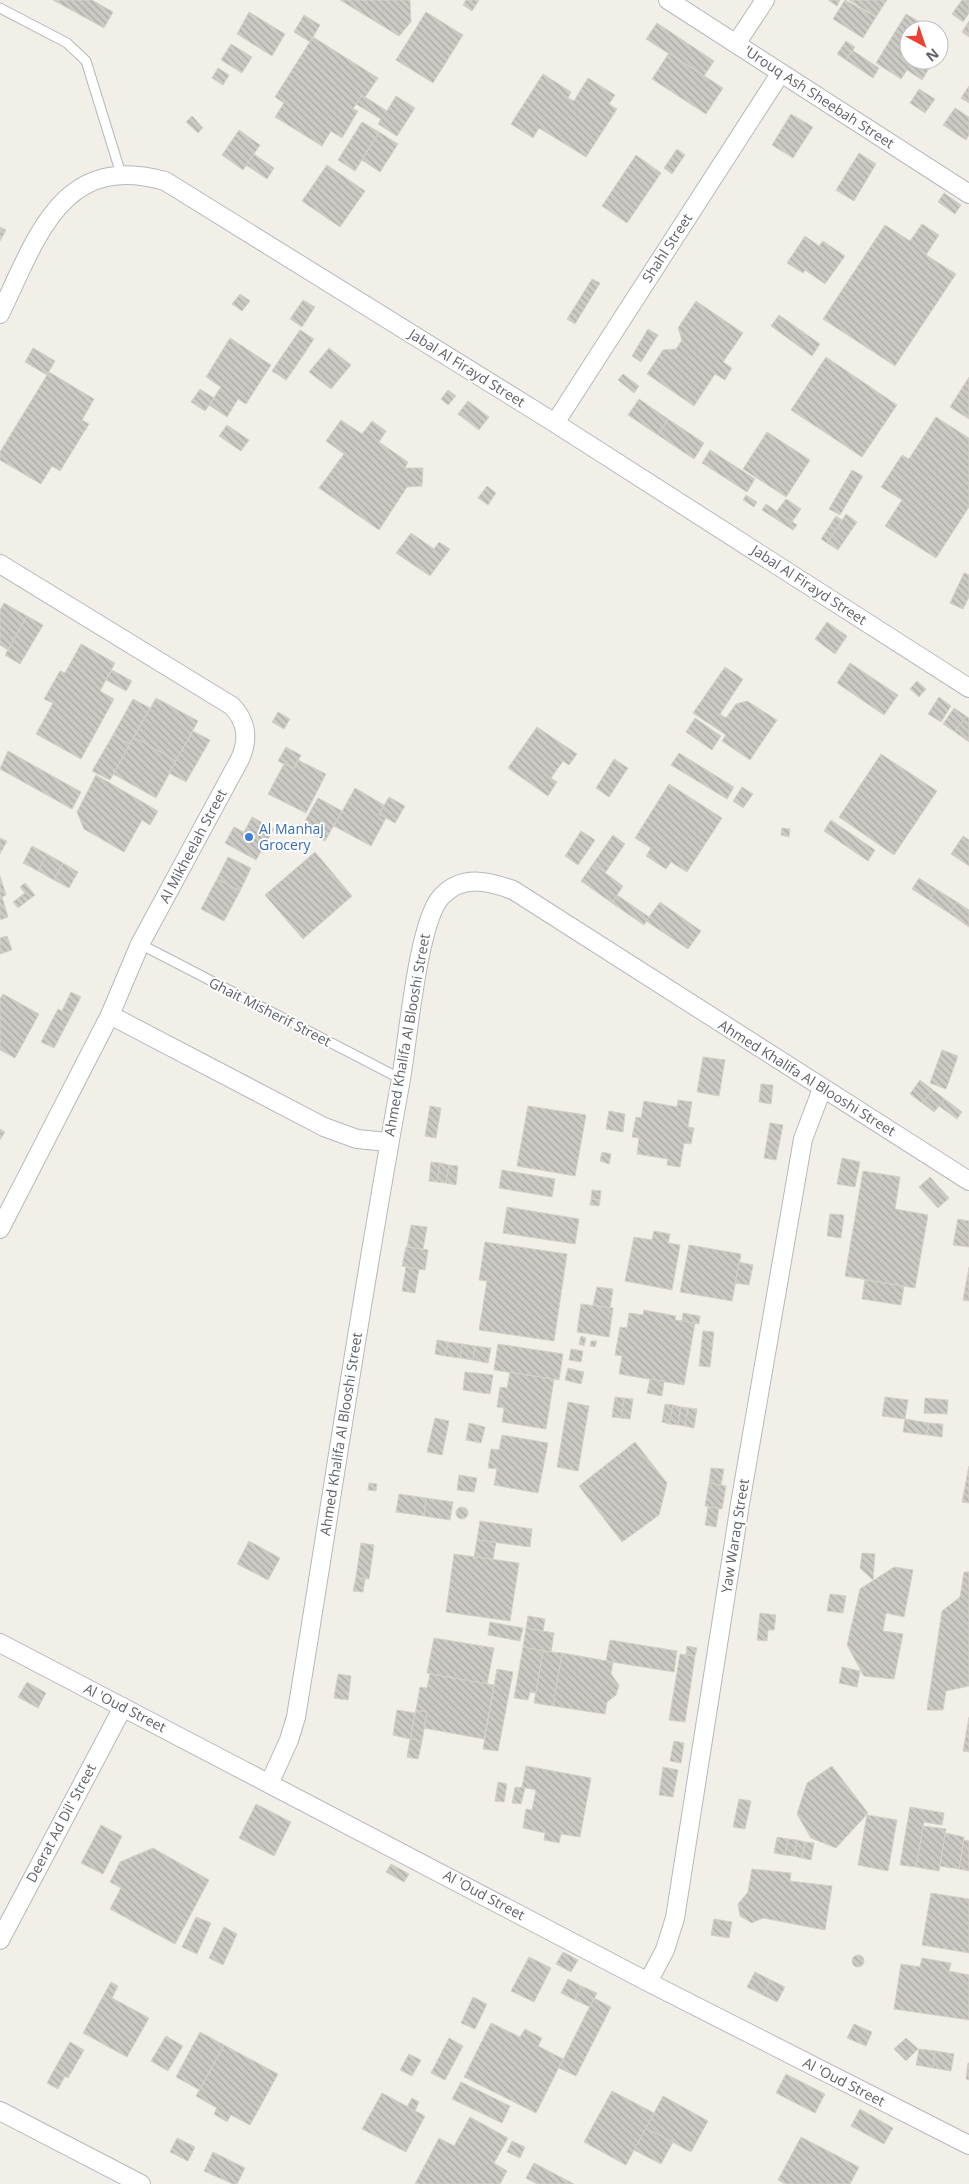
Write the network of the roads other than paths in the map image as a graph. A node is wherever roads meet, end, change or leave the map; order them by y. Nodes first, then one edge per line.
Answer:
1 (668, 0) edge
2 (765, 0) edge
3 (0, 8) edge
4 (736, 44) junction
5 (780, 74) junction
6 (121, 174) junction
7 (969, 194) edge
8 (0, 314) edge
9 (555, 423) junction
10 (0, 564) edge
11 (969, 688) edge
12 (140, 944) junction
13 (110, 1015) junction
14 (401, 1079) junction
15 (822, 1089) junction
16 (388, 1142) junction
17 (969, 1181) edge
18 (0, 1229) edge
19 (0, 1643) edge
20 (123, 1707) junction
21 (270, 1782) junction
22 (0, 1940) edge
23 (648, 1982) junction
24 (0, 2111) edge
25 (969, 2145) edge
26 (141, 2184) edge

1 - 4 street, 'Urouq Ash Sheebah Street
2 - 4 street
3 - 6 lane
4 - 5 street, 'Urouq Ash Sheebah Street
5 - 7 street, 'Urouq Ash Sheebah Street
5 - 9 street, Shahl Street
6 - 8 street, Jabal Al Firayd Street
6 - 9 street, Jabal Al Firayd Street
9 - 11 street, Jabal Al Firayd Street
10 - 12 street, Al Mikheelah Street
12 - 13 street, Al Mikheelah Street
12 - 14 lane, Ghait Misherif Street
13 - 16 street
13 - 18 street, Al Mikheelah Street
14 - 15 street, Ahmed Khalifa Al Blooshi Street
14 - 16 street, Ahmed Khalifa Al Blooshi Street
15 - 17 street, Ahmed Khalifa Al Blooshi Street
15 - 23 street, Yaw Waraq Street
16 - 21 street, Ahmed Khalifa Al Blooshi Street
19 - 20 street, Al 'Oud Street
20 - 21 street, Al 'Oud Street
20 - 22 street, Deerat Ad Dil' Street
21 - 23 street, Al 'Oud Street
23 - 25 street, Al 'Oud Street
24 - 26 street

